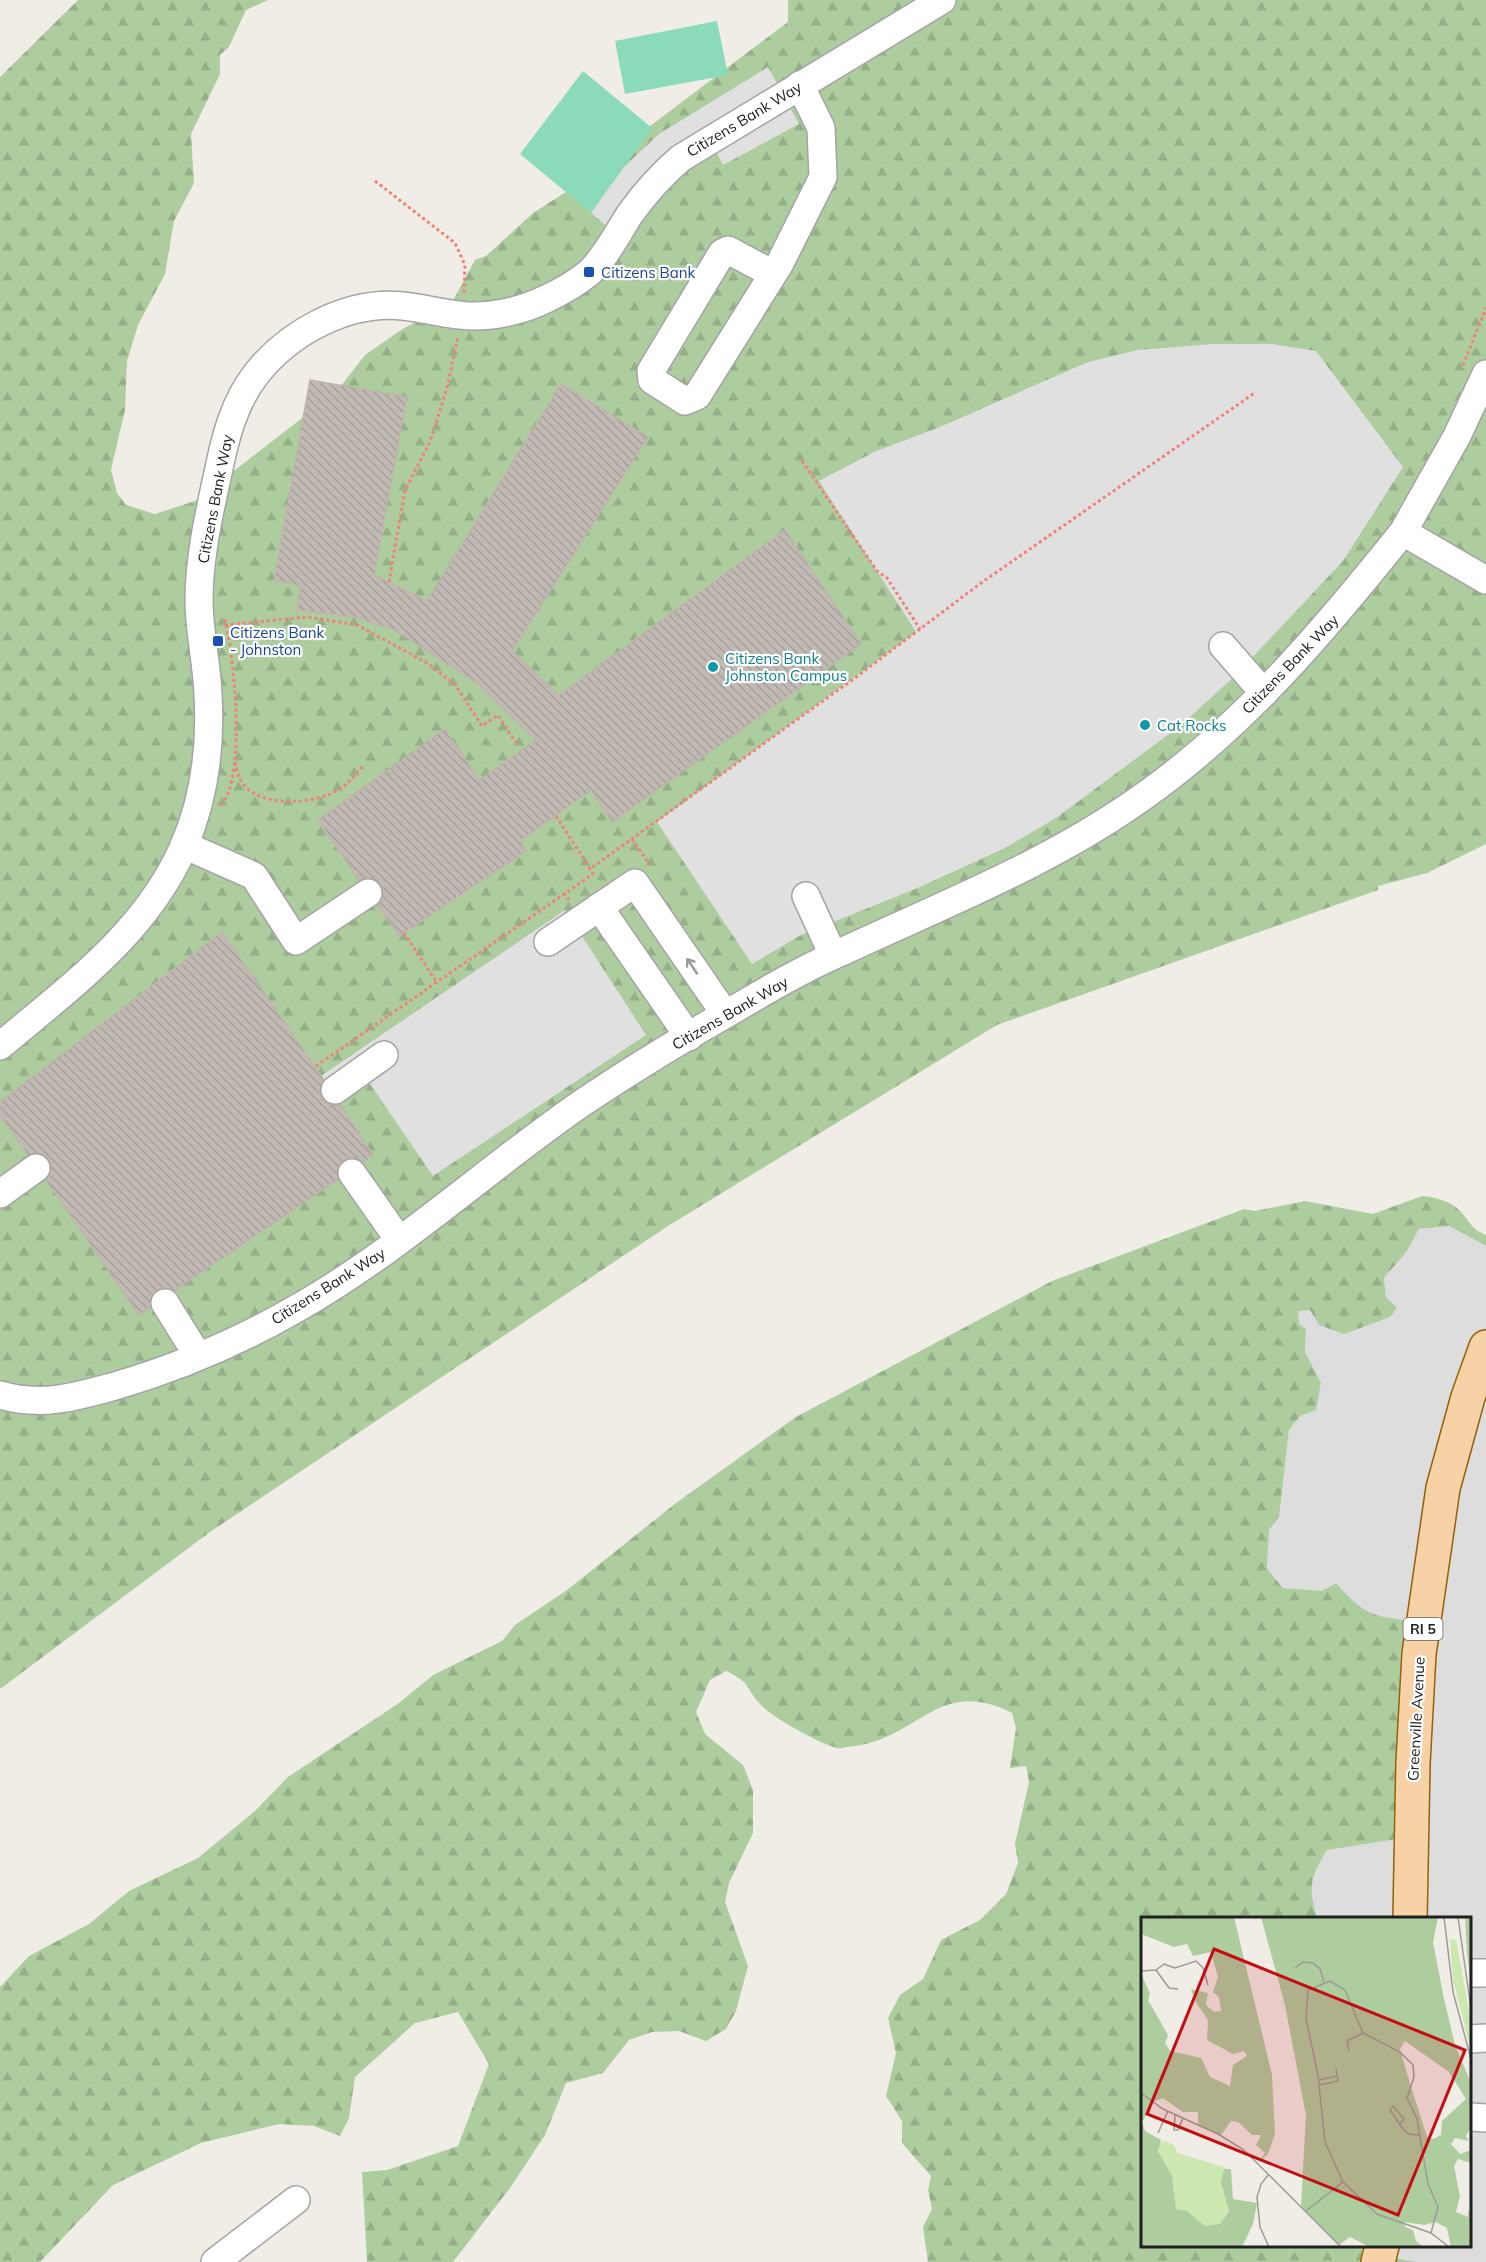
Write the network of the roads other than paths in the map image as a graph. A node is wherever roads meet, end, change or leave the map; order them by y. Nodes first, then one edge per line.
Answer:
1 (942, 0) edge
2 (800, 85) junction
3 (773, 274) junction
4 (1476, 377) edge
5 (1403, 532) junction
6 (1486, 580) edge
7 (1223, 646) dead end
8 (1264, 693) junction
9 (184, 845) junction
10 (368, 893) dead end
11 (806, 896) dead end
12 (590, 913) junction
13 (548, 942) dead end
14 (833, 955) junction
15 (725, 1014) junction
16 (689, 1037) junction
17 (0, 1046) edge
18 (384, 1055) dead end
19 (335, 1090) dead end
20 (36, 1168) dead end
21 (352, 1173) dead end
22 (0, 1194) edge
23 (399, 1240) junction
24 (165, 1303) dead end
25 (1486, 1347) edge
26 (198, 1356) junction
27 (0, 1395) edge
28 (1410, 1917) edge
29 (1471, 1972) edge
30 (1486, 1973) edge
31 (1486, 2038) edge
32 (1471, 2039) edge
33 (1471, 2117) edge
34 (1486, 2118) edge
35 (296, 2200) dead end
36 (1382, 2247) edge
37 (215, 2262) edge
38 (1378, 2262) edge

1 - 2 lane, Citizens Bank Way
2 - 3 lane
2 - 9 lane, Citizens Bank Way
3 - 3 lane
4 - 5 lane, Citizens Bank Way
5 - 6 lane
5 - 8 lane, Citizens Bank Way
7 - 8 lane
8 - 14 lane, Citizens Bank Way
9 - 10 lane
9 - 17 lane, Citizens Bank Way
11 - 14 lane
12 - 13 lane
15 -> 12 lane
12 - 16 lane
14 - 15 lane, Citizens Bank Way
15 - 16 lane, Citizens Bank Way
16 - 23 lane, Citizens Bank Way
18 - 19 lane
20 - 22 lane
21 - 23 lane
23 - 26 lane, Citizens Bank Way
24 - 26 lane
25 - 28 main road, Greenville Avenue / RI 5
26 - 27 lane, Citizens Bank Way
29 - 30 lane
31 - 32 lane
33 - 34 lane
35 - 37 lane
36 - 38 main road

